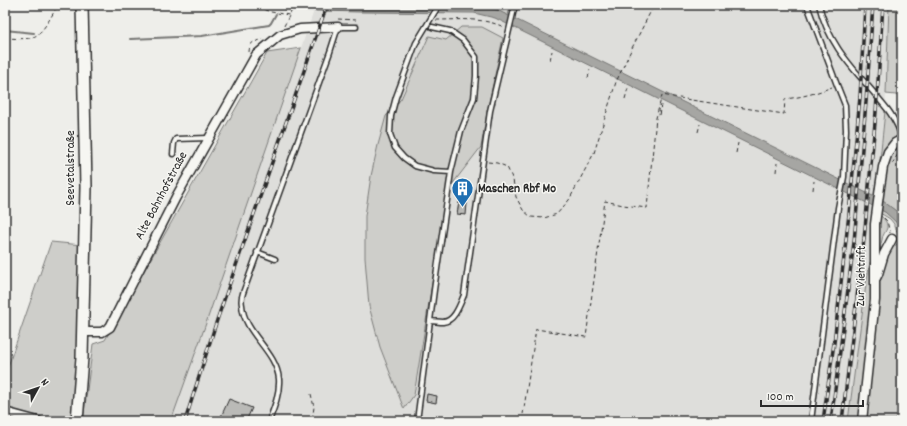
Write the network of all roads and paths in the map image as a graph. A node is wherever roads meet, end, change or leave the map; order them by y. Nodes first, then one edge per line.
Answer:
1 (58, 5) edge
2 (82, 5) edge
3 (251, 5) edge
4 (293, 5) edge
5 (439, 5) edge
6 (515, 5) edge
7 (654, 5) edge
8 (807, 5) edge
9 (819, 5) edge
10 (292, 10) dead end
11 (290, 15) dead end
12 (435, 20) dead end
13 (338, 27) junction
14 (356, 27) dead end
15 (432, 27) dead end
16 (506, 28) dead end
17 (5, 38) edge
18 (552, 51) dead end
19 (550, 60) dead end
20 (590, 69) dead end
21 (588, 78) dead end
22 (837, 85) junction
23 (628, 88) dead end
24 (625, 98) dead end
25 (661, 105) dead end
26 (659, 115) dead end
27 (700, 124) dead end
28 (698, 132) dead end
29 (902, 135) edge
30 (209, 138) junction
31 (902, 139) edge
32 (738, 143) dead end
33 (736, 153) dead end
34 (174, 154) dead end
35 (483, 162) junction
36 (777, 163) dead end
37 (451, 172) junction
38 (776, 172) dead end
39 (814, 181) dead end
40 (813, 190) dead end
41 (883, 217) dead end
42 (892, 239) joint
43 (257, 252) junction
44 (275, 259) dead end
45 (874, 280) junction
46 (430, 321) junction
47 (83, 332) junction
48 (311, 394) dead end
49 (5, 412) edge
50 (38, 421) edge
51 (77, 421) edge
52 (269, 421) edge
53 (312, 421) edge
54 (417, 421) edge
55 (522, 421) edge
56 (811, 421) edge
57 (862, 421) edge

1 - 17 path
2 - 47 main road, Seevetalstraße
3 - 11 path
4 - 10 path
5 - 37 lane
6 - 35 lane
7 - 35 path
8 - 22 lane
9 - 29 lane
12 - 16 path
13 - 14 lane
13 - 30 street, Alte Bahnhofstraße
13 - 43 lane
15 - 37 lane
18 - 19 path
20 - 21 path
22 - 55 path
22 - 56 lane
23 - 24 path
25 - 26 path
27 - 28 path
30 - 34 lane
30 - 47 street, Alte Bahnhofstraße
31 - 45 street, Zur Viehtrift
32 - 33 path
35 - 46 lane
36 - 38 path
37 - 46 lane
39 - 40 path
41 - 42 path
42 - 45 street
43 - 44 lane
43 - 52 lane
45 - 57 street, Zur Viehtrift
46 - 54 lane
47 - 51 main road
48 - 53 path
49 - 50 street

